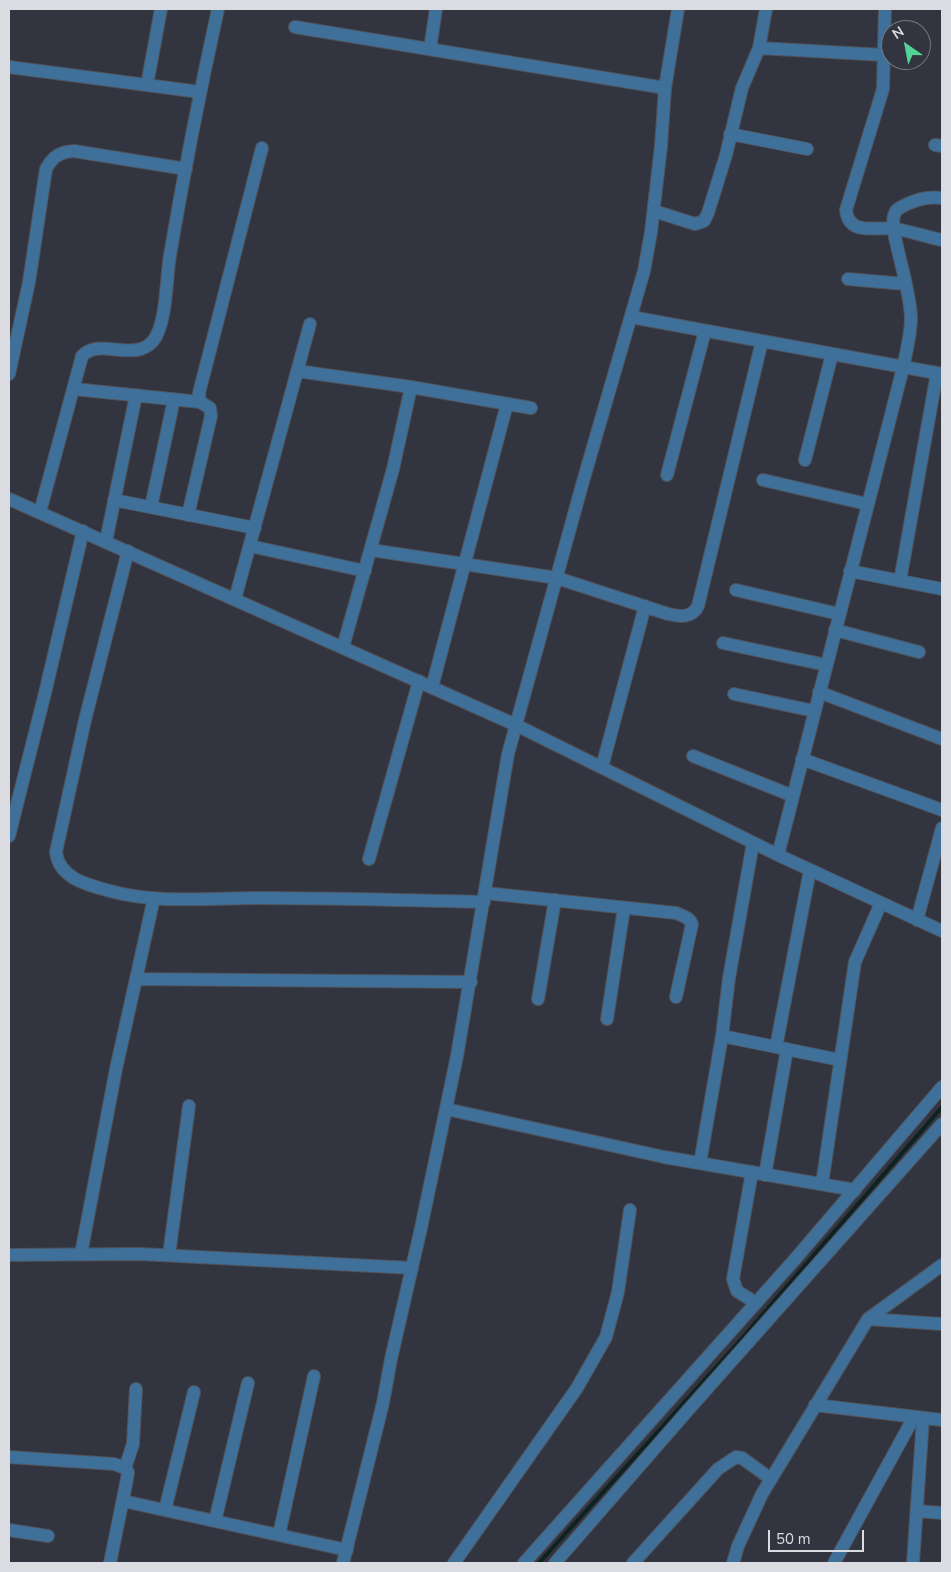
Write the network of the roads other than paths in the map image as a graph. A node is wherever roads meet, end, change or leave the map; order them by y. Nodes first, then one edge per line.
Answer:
1 (161, 9) edge
2 (218, 9) edge
3 (436, 9) edge
4 (678, 9) edge
5 (766, 9) edge
6 (295, 27) dead end
7 (759, 48) junction
8 (430, 49) junction
9 (881, 55) edge
10 (9, 67) edge
11 (884, 70) edge
12 (147, 84) junction
13 (665, 88) junction
14 (200, 92) junction
15 (730, 134) junction
16 (262, 148) dead end
17 (807, 149) dead end
18 (186, 169) junction
19 (942, 198) edge
20 (654, 211) junction
21 (894, 228) junction
22 (942, 240) edge
23 (848, 279) dead end
24 (905, 284) junction
25 (631, 317) junction
26 (310, 324) dead end
27 (705, 331) junction
28 (762, 342) junction
29 (832, 354) junction
30 (903, 368) junction
31 (297, 371) junction
32 (9, 374) edge
33 (940, 374) edge
34 (411, 387) junction
35 (74, 389) junction
36 (136, 395) junction
37 (174, 400) junction
38 (200, 402) junction
39 (507, 404) junction
40 (531, 408) dead end
41 (805, 460) dead end
42 (666, 475) dead end
43 (763, 480) dead end
44 (9, 500) edge
45 (114, 500) junction
46 (867, 504) junction
47 (151, 508) junction
48 (40, 512) junction
49 (188, 515) junction
50 (255, 528) junction
51 (83, 531) junction
52 (106, 541) junction
53 (250, 546) junction
54 (371, 550) junction
55 (128, 551) junction
56 (465, 563) junction
57 (365, 571) junction
58 (850, 571) junction
59 (557, 578) junction
60 (900, 581) junction
61 (942, 589) edge
62 (736, 590) dead end
63 (235, 599) junction
64 (645, 606) junction
65 (839, 614) junction
66 (835, 630) junction
67 (723, 643) dead end
68 (343, 647) junction
69 (919, 652) dead end
70 (826, 665) junction
71 (419, 681) junction
72 (432, 687) junction
73 (819, 692) junction
74 (734, 694) dead end
75 (814, 711) junction
76 (516, 724) junction
77 (942, 739) edge
78 (693, 756) dead end
79 (802, 759) junction
80 (602, 767) junction
81 (793, 796) junction
82 (942, 810) edge
83 (942, 828) edge
84 (9, 836) edge
85 (753, 843) junction
86 (778, 855) junction
87 (369, 859) dead end
88 (810, 870) junction
89 (484, 897) junction
90 (154, 898) junction
91 (555, 900) junction
92 (881, 903) junction
93 (624, 908) junction
94 (917, 920) junction
95 (942, 931) edge
96 (136, 979) junction
97 (471, 982) junction
98 (676, 997) dead end
99 (538, 999) dead end
100 (607, 1019) dead end
101 (722, 1036) junction
102 (781, 1048) junction
103 (840, 1060) junction
104 (942, 1087) edge
105 (189, 1106) dead end
106 (446, 1109) junction
107 (942, 1124) edge
108 (700, 1163) junction
109 (752, 1172) junction
110 (765, 1174) junction
111 (822, 1184) junction
112 (855, 1190) junction
113 (630, 1210) dead end
114 (81, 1254) junction
115 (9, 1255) edge
116 (169, 1255) junction
117 (942, 1265) edge
118 (412, 1268) junction
119 (756, 1303) junction
120 (868, 1318) junction
121 (942, 1324) edge
122 (314, 1376) dead end
123 (248, 1383) dead end
124 (136, 1389) dead end
125 (194, 1392) dead end
126 (815, 1405) junction
127 (919, 1418) junction
128 (942, 1420) edge
129 (9, 1457) edge
130 (125, 1468) junction
131 (772, 1479) junction
132 (123, 1501) junction
133 (165, 1510) junction
134 (917, 1511) junction
135 (942, 1513) edge
136 (216, 1521) junction
137 (9, 1530) edge
138 (279, 1535) junction
139 (48, 1536) dead end
140 (347, 1550) junction
141 (110, 1563) edge
142 (343, 1563) edge
143 (454, 1563) edge
144 (524, 1563) edge
145 (556, 1563) edge
146 (633, 1563) edge
147 (733, 1563) edge
148 (834, 1563) edge
149 (913, 1563) edge

1 - 12 street
2 - 14 street
3 - 8 street
4 - 13 street
5 - 7 street
6 - 8 street
7 - 9 street
7 - 15 street
8 - 13 street
10 - 12 street
11 - 21 street
12 - 14 street
13 - 20 street
14 - 18 street
15 - 17 street
15 - 20 street
16 - 38 street
18 - 32 street
18 - 35 street
19 - 21 street
20 - 25 street
21 - 22 street
21 - 24 street
23 - 24 street
24 - 30 street
25 - 27 street
25 - 59 street
26 - 31 street
27 - 28 street
27 - 42 street
28 - 29 street
28 - 64 street
29 - 30 street
29 - 41 street
30 - 33 street
30 - 46 street
31 - 34 street
31 - 50 street
33 - 60 street
34 - 39 street
34 - 54 street
35 - 36 street
35 - 48 street
36 - 37 street
36 - 45 street
37 - 38 street
37 - 47 street
38 - 49 street
39 - 40 street
39 - 56 street
43 - 46 street
44 - 48 street
45 - 47 street
45 - 52 street
46 - 58 street
47 - 49 street
48 - 51 street
49 - 50 street
50 - 53 street
51 - 52 street
51 - 84 street
52 - 55 street
53 - 57 street
53 - 63 street
54 - 56 street
54 - 57 street
55 - 63 street
55 - 90 street
56 - 59 street
56 - 72 street
57 - 68 street
58 - 60 street
58 - 65 street
59 - 64 street
59 - 76 street
60 - 61 street
62 - 65 street
63 - 68 street
64 - 80 street
65 - 66 street
66 - 69 street
66 - 70 street
67 - 70 street
68 - 71 street
70 - 73 street
71 - 72 street
71 - 87 street
72 - 76 street
73 - 75 street
73 - 77 street
74 - 75 street
75 - 79 street
76 - 80 street
76 - 89 street
78 - 81 street
79 - 81 street
79 - 82 street
80 - 85 street
81 - 86 street
83 - 94 street
85 - 86 street
85 - 101 street
86 - 88 street
88 - 92 street
88 - 102 street
89 - 90 street
89 - 91 street
89 - 97 street
90 - 96 street
91 - 93 street
91 - 99 street
92 - 94 street
92 - 103 street
93 - 98 street
93 - 100 street
94 - 95 street
96 - 97 street
96 - 114 street
97 - 106 street
101 - 102 street
101 - 108 street
102 - 103 street
102 - 110 street
103 - 111 street
104 - 112 street
105 - 116 street
106 - 108 street
106 - 118 street
107 - 145 street
108 - 109 street
109 - 110 street
109 - 119 street
110 - 111 street
111 - 112 street
112 - 119 street
113 - 143 street
114 - 115 street
114 - 116 street
116 - 118 street
117 - 120 street
118 - 140 street
119 - 144 street
120 - 121 street
120 - 126 street
122 - 138 street
123 - 136 street
124 - 130 street
125 - 133 street
126 - 127 street
126 - 131 street
127 - 128 street
127 - 134 street
127 - 148 street
129 - 130 street
130 - 132 street
131 - 146 street
131 - 147 street
132 - 133 street
132 - 141 street
133 - 136 street
134 - 135 street
134 - 149 street
136 - 138 street
137 - 139 street
138 - 140 street
140 - 142 street

